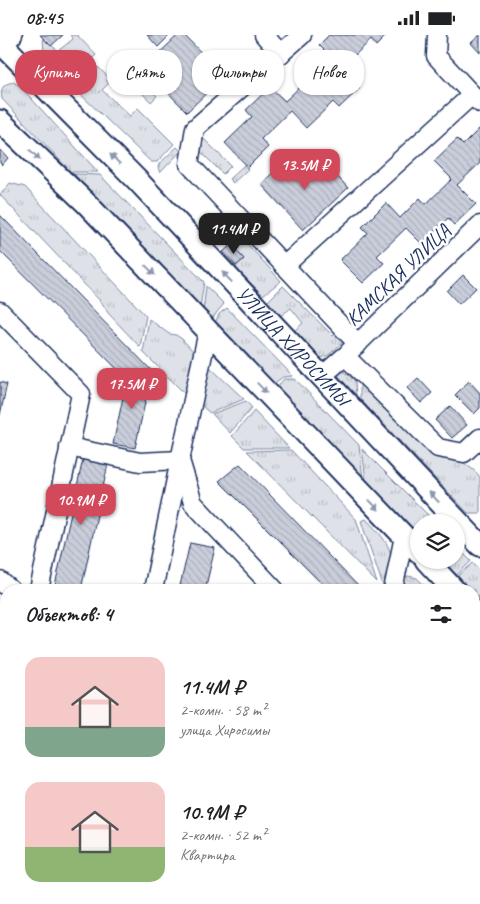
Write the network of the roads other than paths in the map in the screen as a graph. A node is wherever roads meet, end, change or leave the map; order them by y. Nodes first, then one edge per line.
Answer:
1 (264, 35) edge
2 (302, 35) edge
3 (437, 35) edge
4 (4, 43) edge
5 (278, 50) edge
6 (284, 50) edge
7 (232, 95) edge
8 (476, 99) edge
9 (0, 121) edge
10 (480, 225) edge
11 (284, 265) junction
12 (0, 311) edge
13 (208, 331) junction
14 (351, 350) junction
15 (321, 377) junction
16 (480, 438) edge
17 (69, 447) junction
18 (180, 459) junction
19 (404, 536) junction
20 (410, 542) edge
21 (480, 545) edge
22 (434, 569) edge
23 (40, 584) edge
24 (154, 584) edge
25 (269, 584) edge
26 (394, 584) edge
27 (448, 584) edge

1 - 5 street
2 - 6 street
3 - 8 street
15 -> 4 main road, УЛИЦА ХИРОСИМЫ
7 - 11 street
8 - 11 street
9 -> 13 main road
10 - 14 street, КАМСКАЯ УЛИЦА
11 - 14 street
12 - 17 street
13 - 18 street
13 -> 19 main road
14 - 15 street, КАМСКАЯ УЛИЦА
14 - 16 street
21 -> 15 main road, УЛИЦА ХИРОСИМЫ
17 - 18 street
17 - 23 street
18 - 24 street
18 - 25 street
19 - 20 main road
19 - 26 street
22 - 27 main road

